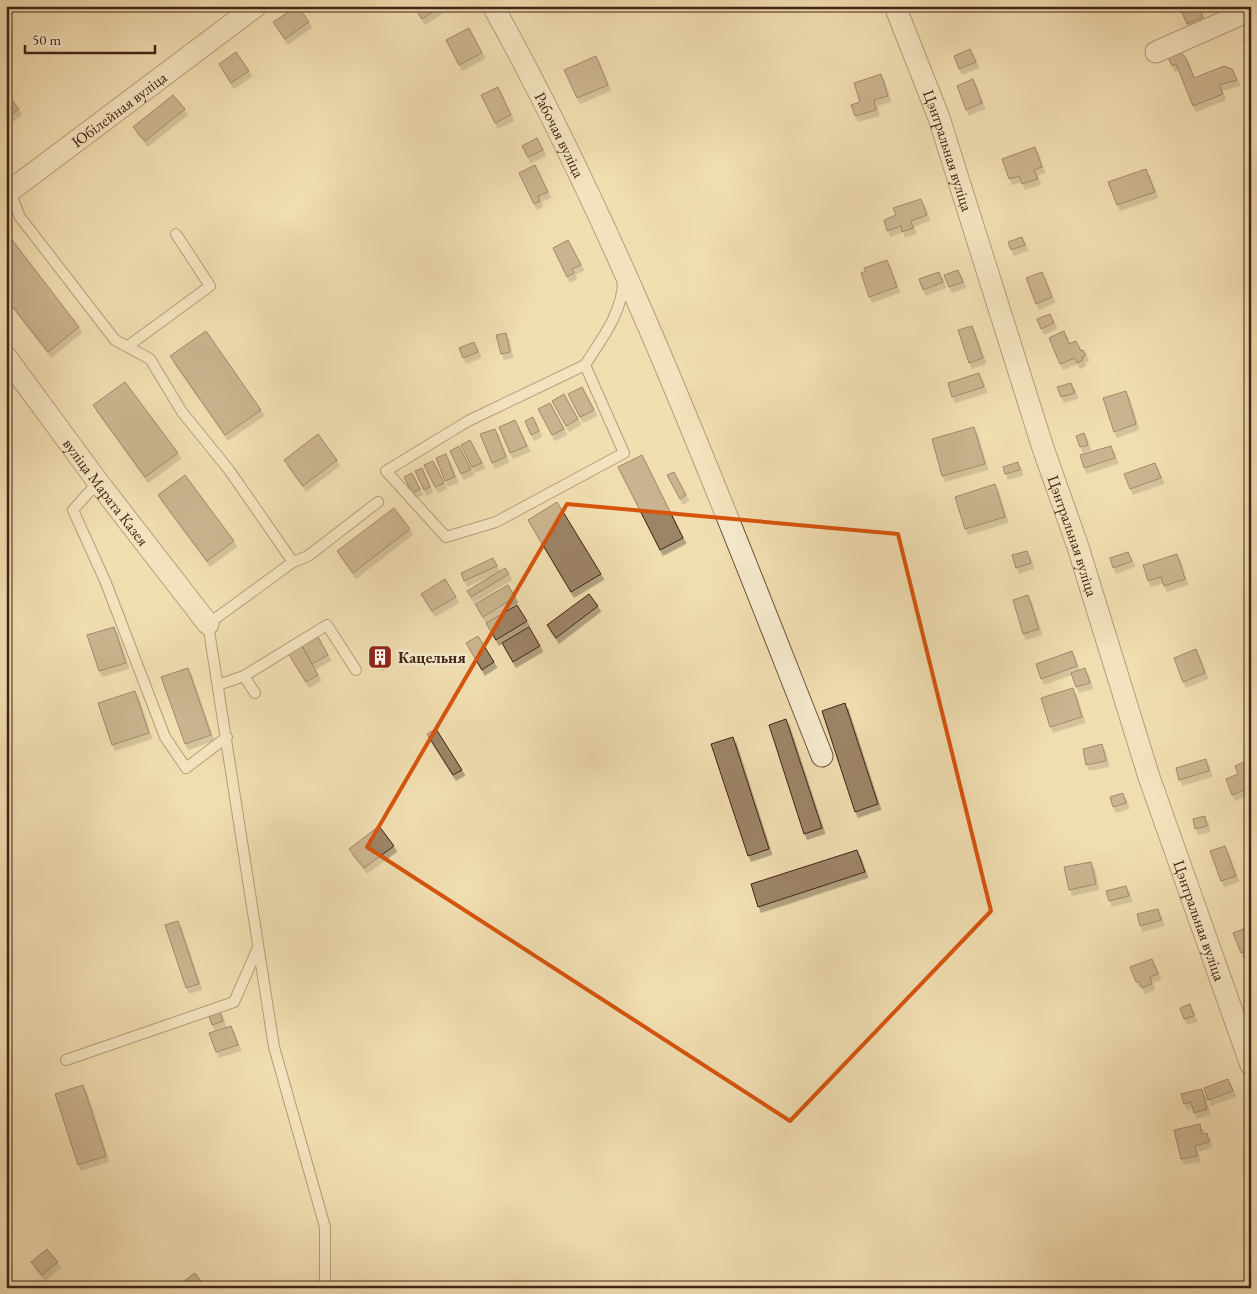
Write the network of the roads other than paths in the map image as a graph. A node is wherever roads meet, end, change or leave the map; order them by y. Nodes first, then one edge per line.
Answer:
1 (256, 6) edge
2 (494, 6) edge
3 (895, 6) edge
4 (1251, 10) edge
5 (1156, 52) dead end
6 (8, 193) edge
7 (176, 234) dead end
8 (621, 265) junction
9 (128, 346) junction
10 (6, 358) edge
11 (585, 365) junction
12 (98, 482) junction
13 (378, 502) dead end
14 (293, 562) junction
15 (208, 624) junction
16 (356, 670) dead end
17 (244, 676) junction
18 (218, 685) junction
19 (255, 693) dead end
20 (226, 737) junction
21 (822, 756) dead end
22 (258, 950) junction
23 (66, 1060) dead end
24 (1251, 1065) edge
25 (324, 1288) edge

1 - 6 street, Юбілейная вуліца
2 - 8 street, Рабочая вуліца
3 - 24 street, Цэнтральная вуліца
4 - 5 street
6 - 9 lane
7 - 9 lane
8 - 11 lane
8 - 21 street, Рабочая вуліца
9 - 14 lane
10 - 12 street, вуліца Марата Казея
11 - 11 lane
12 - 15 street, вуліца Марата Казея
12 - 20 lane
13 - 14 lane
14 - 15 lane
15 - 18 lane
16 - 17 lane
17 - 18 lane
17 - 19 lane
18 - 20 lane
20 - 22 lane
22 - 23 lane
22 - 25 lane

